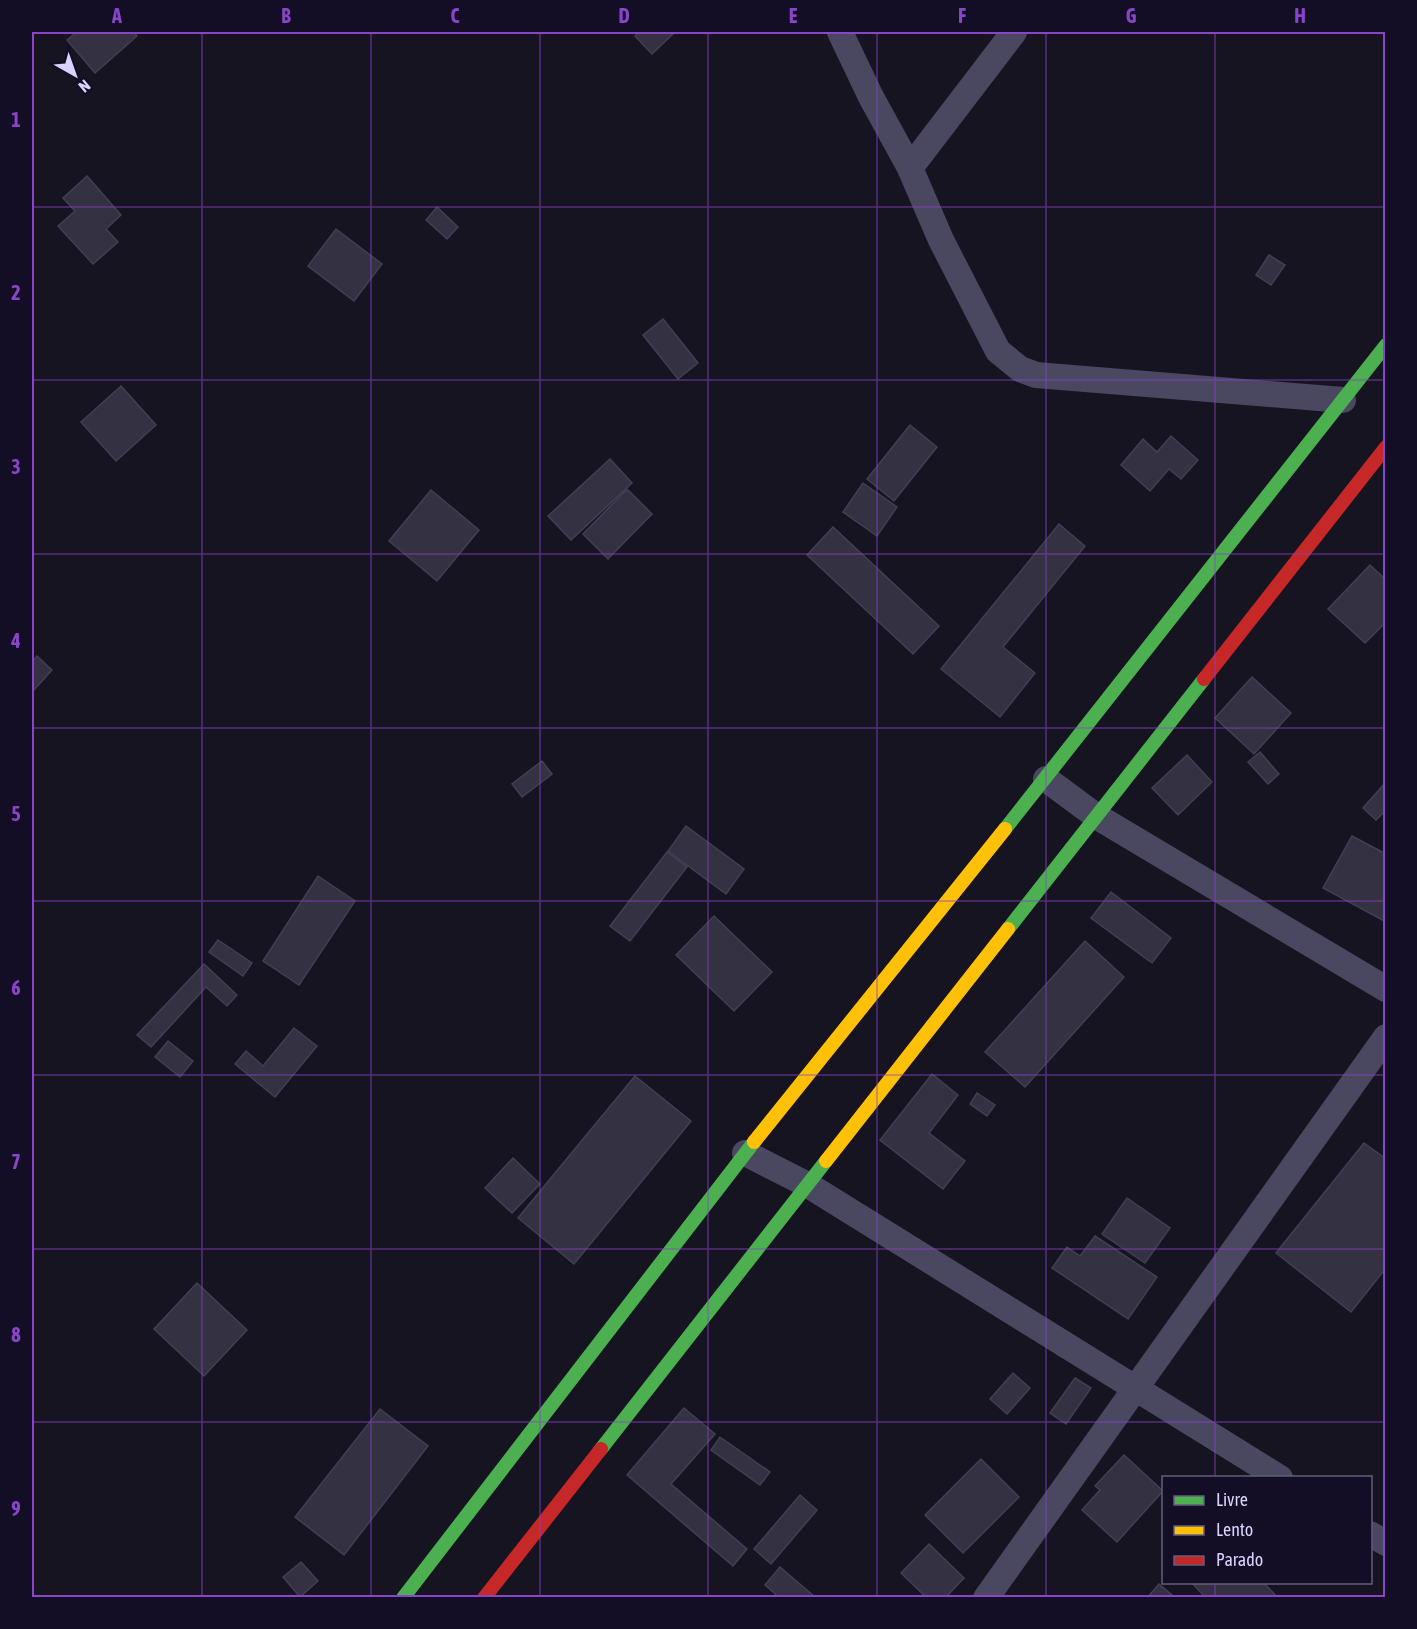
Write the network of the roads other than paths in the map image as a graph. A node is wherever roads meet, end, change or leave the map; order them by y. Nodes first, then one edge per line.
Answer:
1 (840, 32) edge
2 (1014, 32) edge
3 (910, 168) junction
4 (1385, 347) edge
5 (1343, 400) junction
6 (1386, 447) edge
7 (1046, 779) junction
8 (1096, 816) junction
9 (1386, 989) edge
10 (1386, 1037) edge
11 (745, 1153) junction
12 (808, 1185) junction
13 (1136, 1389) junction
14 (1277, 1476) edge
15 (1372, 1535) edge
16 (1386, 1543) edge
17 (403, 1598) edge
18 (484, 1598) edge
19 (986, 1598) edge

1 - 3 street
2 - 3 street
3 - 5 street
4 - 5 main road
5 - 7 main road
6 - 8 main road
7 - 8 street
7 - 11 main road
8 - 9 street
8 - 12 main road
10 - 13 street
11 - 12 street
11 - 17 main road
12 - 13 street
12 - 18 main road
13 - 14 street
13 - 19 street
15 - 16 street

